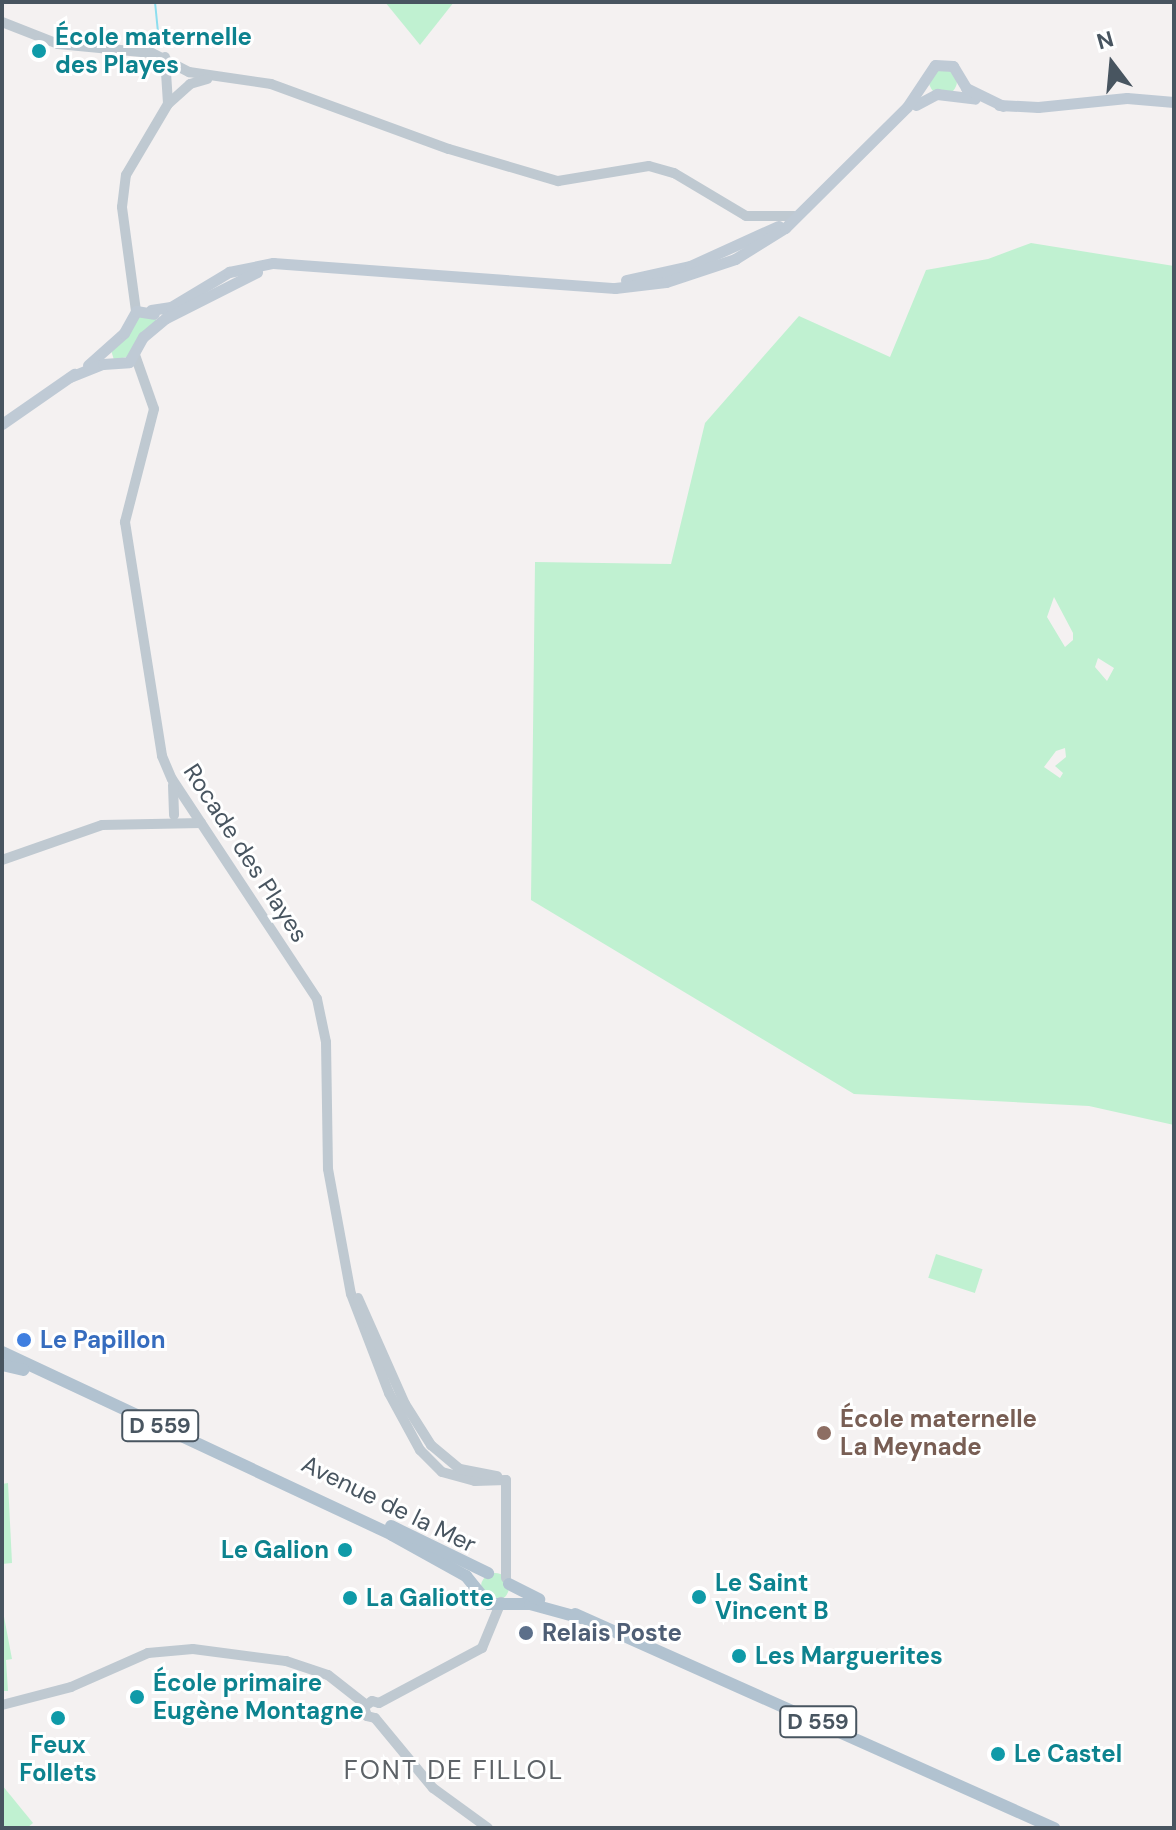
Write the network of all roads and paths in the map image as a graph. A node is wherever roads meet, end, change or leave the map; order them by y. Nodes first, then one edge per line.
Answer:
1 (2, 22) edge
2 (179, 79) junction
3 (959, 80) junction
4 (927, 81) junction
5 (951, 93) junction
6 (937, 94) junction
7 (1174, 102) edge
8 (1003, 106) junction
9 (839, 176) junction
10 (805, 209) junction
11 (794, 216) junction
12 (294, 263) junction
13 (577, 285) junction
14 (145, 310) junction
15 (155, 328) junction
16 (111, 347) junction
17 (135, 355) junction
18 (121, 363) junction
19 (139, 371) junction
20 (70, 377) junction
21 (2, 424) edge
22 (172, 779) junction
23 (194, 814) junction
24 (173, 818) junction
25 (2, 860) edge
26 (3, 1360) edge
27 (271, 1476) junction
28 (503, 1556) junction
29 (491, 1573) junction
30 (508, 1581) junction
31 (477, 1589) junction
32 (484, 1601) junction
33 (501, 1602) junction
34 (581, 1618) junction
35 (492, 1626) junction
36 (379, 1703) junction
37 (365, 1704) junction
38 (2, 1705) edge
39 (375, 1718) junction
40 (488, 1828) edge
41 (1054, 1828) edge

1 - 2 street
2 - 11 street
2 - 14 street
3 - 4 main road
3 - 5 main road
3 - 8 main road
4 - 6 main road
4 - 9 main road
5 - 6 main road
5 - 8 main road
6 - 9 main road
7 - 8 main road
9 - 10 main road
10 - 11 main road
10 - 13 main road
11 - 13 main road
12 - 13 main road
12 - 14 main road
12 - 15 main road
14 - 15 main road
14 - 16 main road
15 - 17 main road
16 - 18 main road
16 - 20 main road
17 - 18 main road
17 - 19 street, Rocade des Playes
18 - 19 street
18 - 20 main road
19 - 22 street, Rocade des Playes
20 - 21 main road
22 - 23 street, Rocade des Playes
22 - 24 street
23 - 24 street
23 - 28 street, Rocade des Playes
24 - 25 street
26 - 27 main road, Avenue de la Mer / D 559
27 - 29 main road, Avenue de la Mer / D 559
27 - 31 main road, Avenue de la Mer / D 559
28 - 29 street, Rocade des Playes
28 - 30 street, Rocade des Playes
29 - 30 main road, Avenue de la Mer
29 - 31 main road
30 - 33 main road
30 - 34 main road, D 559
31 - 32 main road
32 - 33 main road
32 - 35 street
33 - 34 main road
33 - 35 street
34 - 41 main road, D 559
35 - 36 street
36 - 37 street
36 - 39 street
37 - 38 street
37 - 39 street
39 - 40 street

